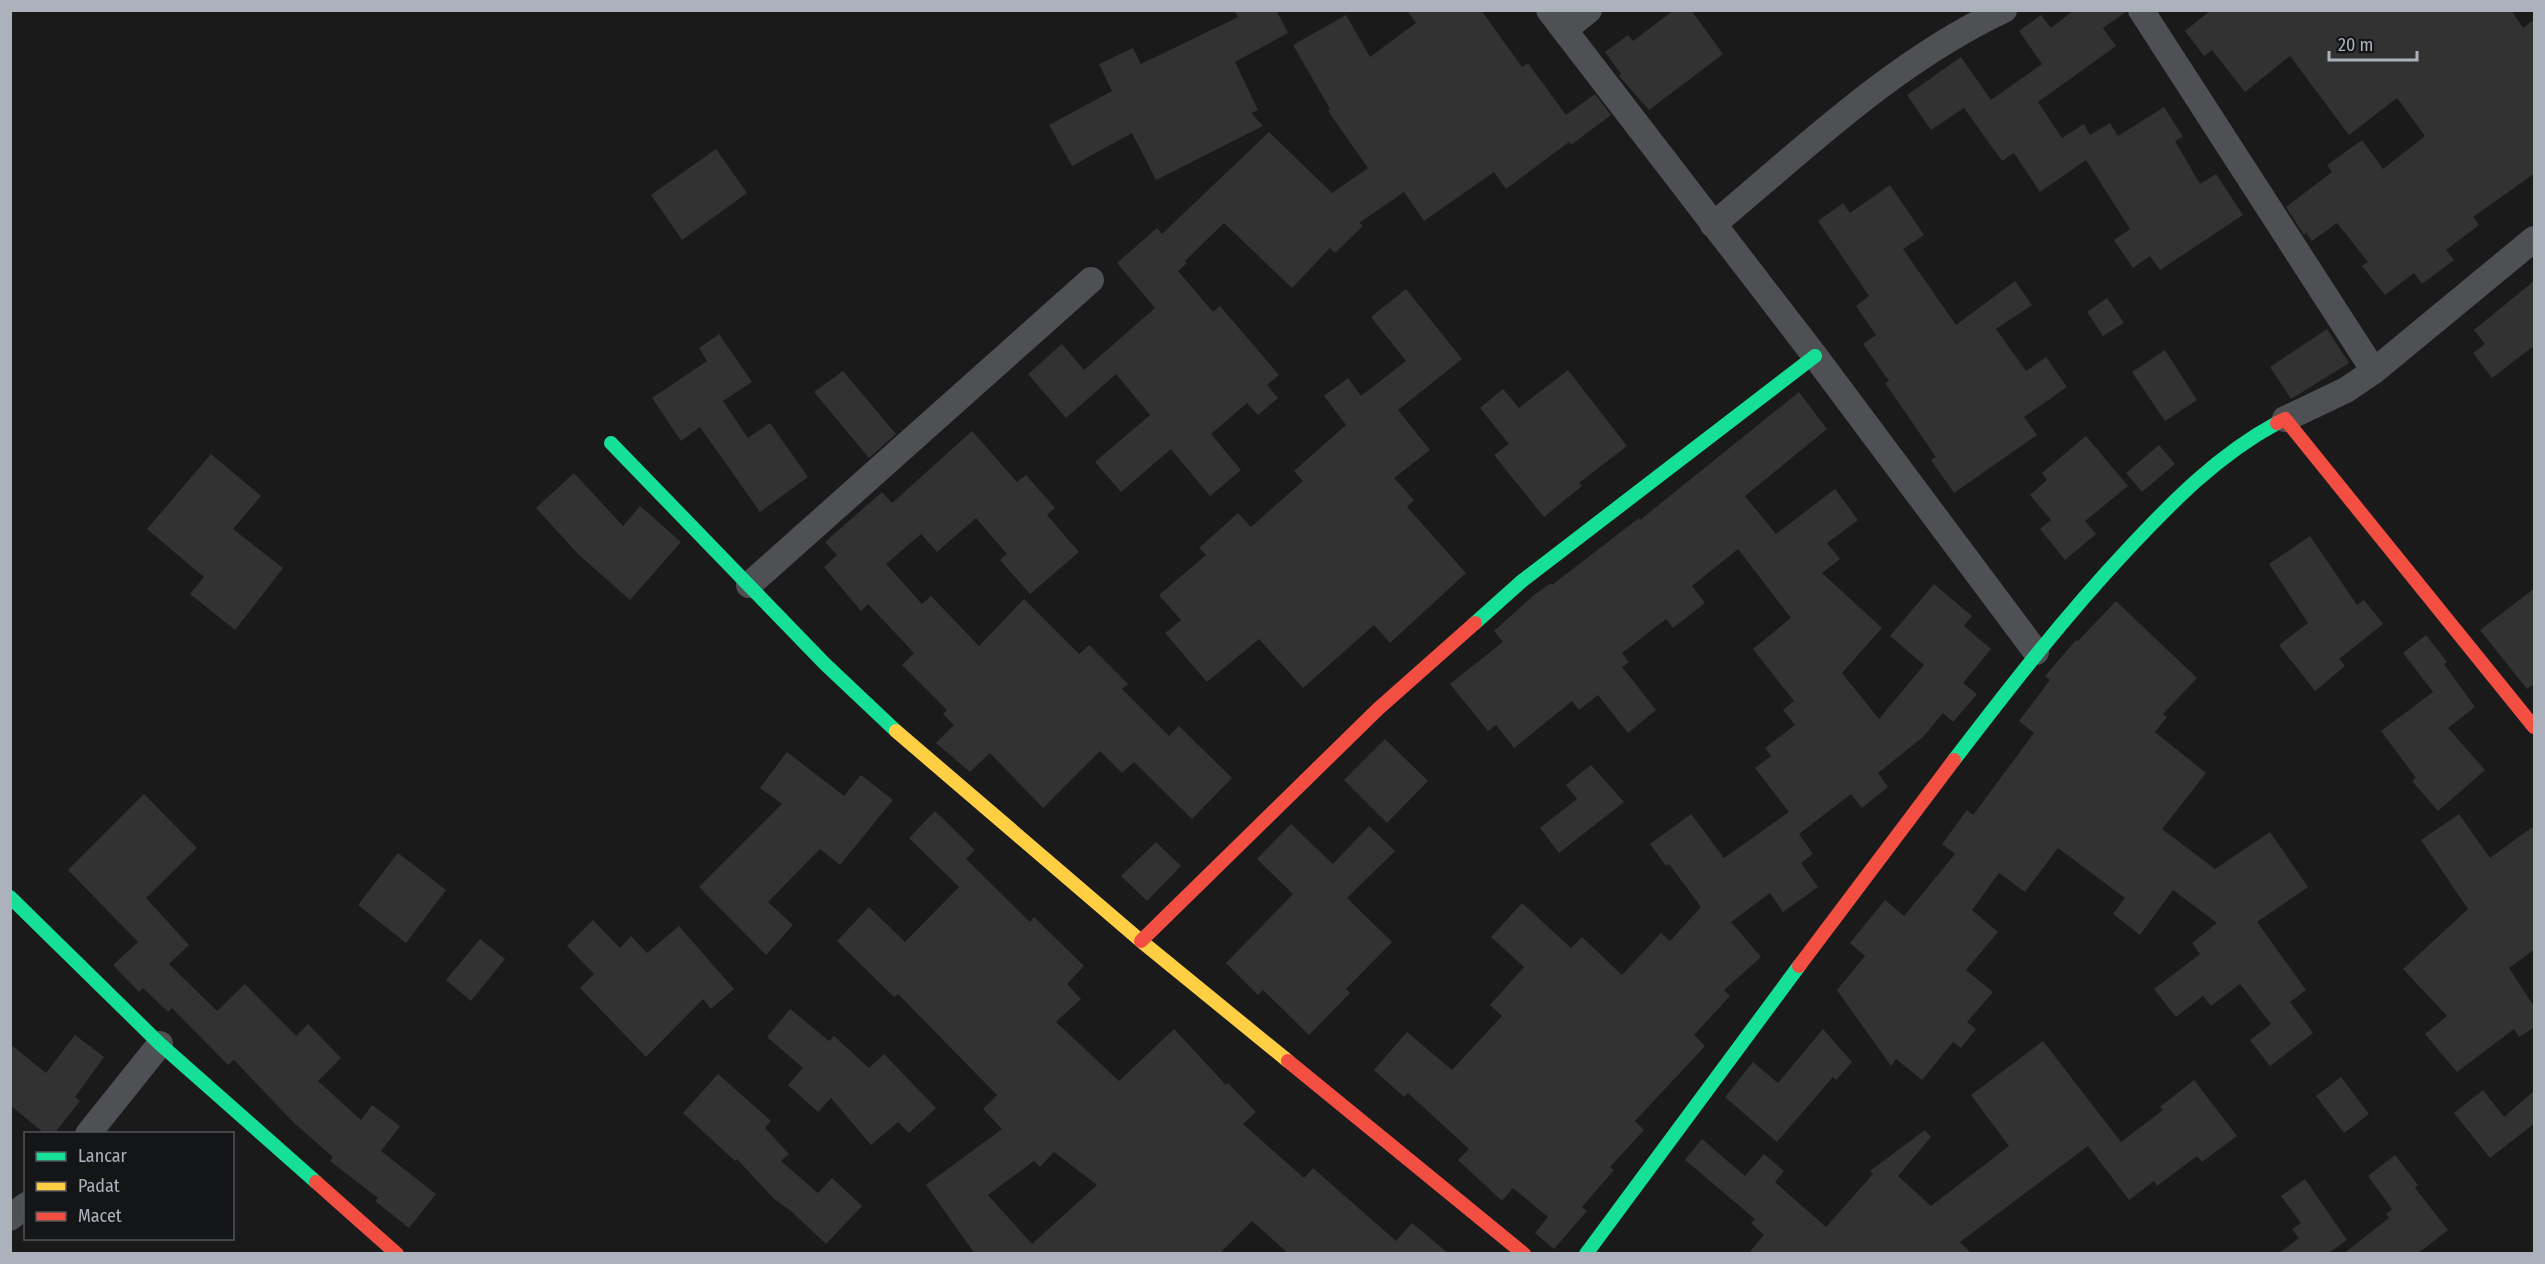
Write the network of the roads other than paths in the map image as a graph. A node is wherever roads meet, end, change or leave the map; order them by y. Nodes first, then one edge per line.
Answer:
1 (1589, 10) edge
2 (2004, 10) edge
3 (2141, 10) edge
4 (1557, 20) edge
5 (1713, 225) junction
6 (2535, 239) edge
7 (1091, 280) dead end
8 (1815, 356) junction
9 (2374, 371) junction
10 (2285, 419) junction
11 (611, 442) dead end
12 (749, 585) junction
13 (2036, 652) junction
14 (2535, 727) edge
15 (10, 897) edge
16 (1141, 941) junction
17 (160, 1044) junction
18 (90, 1132) edge
19 (24, 1207) edge
20 (10, 1218) edge
21 (385, 1250) edge
22 (1524, 1254) edge
23 (1586, 1254) edge

1 - 4 street
2 - 5 street
3 - 9 street
4 - 5 street
5 - 8 street
6 - 9 street
7 - 12 street
8 - 13 street
8 - 16 street
9 - 10 street
10 - 13 street
10 - 14 street
11 - 12 street
12 - 16 street
13 - 23 street
15 - 17 street
16 - 22 street
17 - 18 street
17 - 21 street
19 - 20 street

